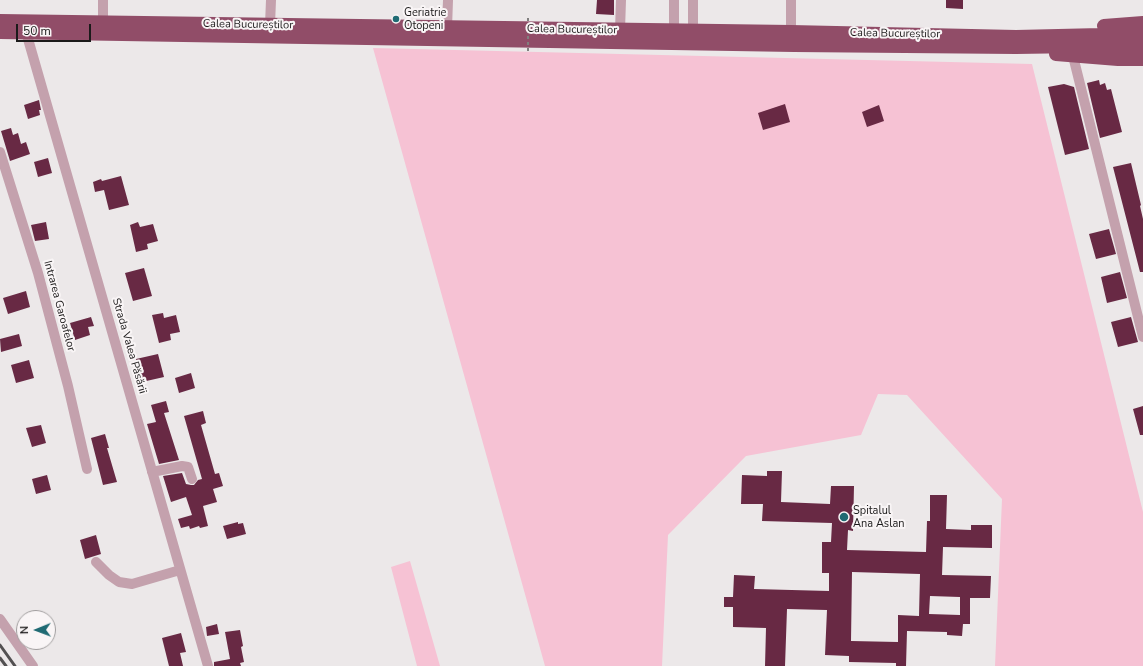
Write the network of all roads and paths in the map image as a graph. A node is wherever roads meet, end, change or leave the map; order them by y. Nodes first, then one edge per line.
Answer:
1 (103, 0) edge
2 (271, 0) edge
3 (448, 0) edge
4 (621, 0) edge
5 (674, 0) edge
6 (693, 0) edge
7 (791, 0) edge
8 (528, 18) dead end
9 (0, 21) edge
10 (103, 23) junction
11 (1143, 24) edge
12 (270, 25) junction
13 (447, 28) junction
14 (620, 30) junction
15 (674, 31) junction
16 (693, 31) junction
17 (0, 32) edge
18 (26, 32) junction
19 (791, 32) junction
20 (1143, 34) edge
21 (1016, 42) junction
22 (1143, 45) edge
23 (528, 51) dead end
24 (1073, 56) junction
25 (1143, 59) edge
26 (0, 152) edge
27 (1143, 337) edge
28 (87, 469) dead end
29 (152, 472) junction
30 (192, 478) dead end
31 (96, 562) dead end
32 (180, 570) junction
33 (0, 619) edge
34 (33, 666) edge
35 (208, 666) edge

1 - 10 street
2 - 12 street
3 - 13 street
4 - 14 street
5 - 15 street
6 - 16 street
7 - 19 street
8 - 23 path, bridge
9 - 10 highway, Calea Bucureștilor
10 - 12 highway, Calea Bucureștilor
11 - 21 highway
12 - 13 highway, Calea Bucureștilor
13 - 14 highway, Calea Bucureștilor
14 - 15 highway, Calea Bucureștilor
15 - 16 highway, Calea Bucureștilor
16 - 19 highway, Calea Bucureștilor
17 - 18 highway, Calea Bucureștilor
18 - 21 highway, Calea Bucureștilor
18 - 29 street, Strada Valea Păsării
19 - 21 highway, Calea Bucureștilor
20 - 21 highway, Calea Bucureștilor
21 - 22 highway, Calea Bucureștilor
21 - 24 highway
24 - 25 highway
24 - 27 street
26 - 28 street, Intrarea Garoafelor
29 - 30 street
29 - 32 street, Strada Valea Păsării
31 - 32 street
32 - 35 street, Strada Valea Păsării
33 - 34 street

